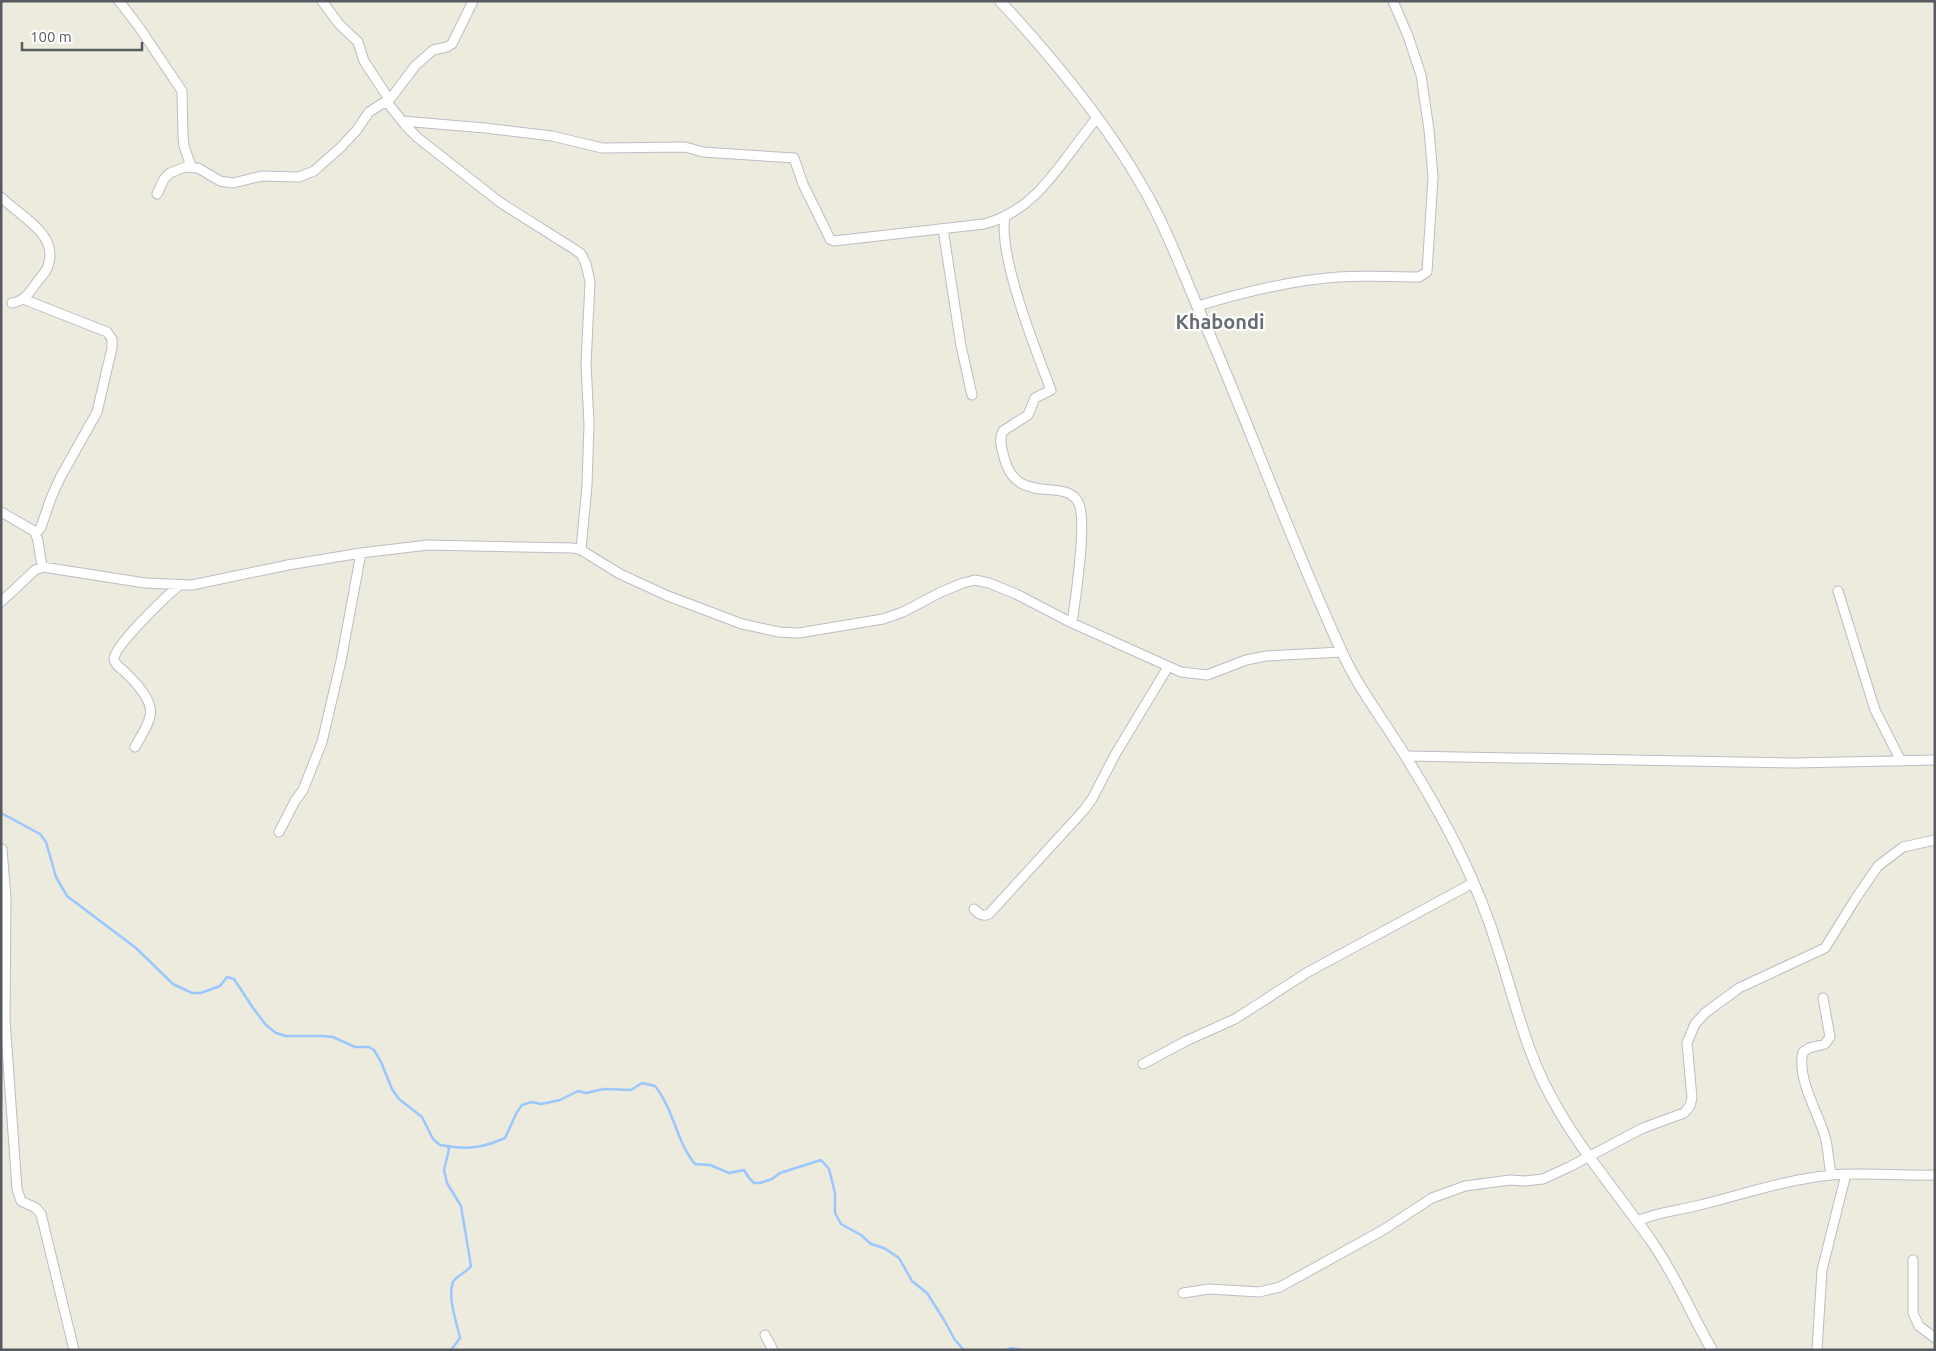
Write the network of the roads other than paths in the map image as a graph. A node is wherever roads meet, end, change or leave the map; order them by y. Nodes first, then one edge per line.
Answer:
1 (119, 1) edge
2 (322, 1) edge
3 (473, 1) edge
4 (1000, 1) edge
5 (1393, 1) edge
6 (388, 100) junction
7 (1097, 118) junction
8 (402, 121) junction
9 (191, 166) junction
10 (156, 194) dead end
11 (1, 197) edge
12 (1005, 217) junction
13 (944, 229) junction
14 (24, 299) junction
15 (12, 303) dead end
16 (1198, 306) junction
17 (972, 395) dead end
18 (1, 512) edge
19 (36, 534) junction
20 (581, 550) junction
21 (361, 553) junction
22 (44, 567) junction
23 (180, 585) junction
24 (1838, 591) dead end
25 (1, 602) edge
26 (1072, 623) junction
27 (1342, 652) junction
28 (1168, 667) junction
29 (135, 747) dead end
30 (1406, 756) junction
31 (1935, 760) edge
32 (1901, 761) junction
33 (279, 832) dead end
34 (1935, 840) edge
35 (2, 849) edge
36 (1473, 883) junction
37 (974, 909) dead end
38 (1823, 998) dead end
39 (1142, 1064) dead end
40 (1589, 1157) junction
41 (1846, 1174) junction
42 (1831, 1175) junction
43 (1935, 1175) edge
44 (1637, 1221) junction
45 (1913, 1260) dead end
46 (1183, 1293) dead end
47 (765, 1335) dead end
48 (1935, 1338) edge
49 (74, 1350) edge
50 (774, 1350) edge
51 (1712, 1350) edge
52 (1817, 1350) edge

1 - 9 street
2 - 6 street
3 - 6 street
4 - 7 street
5 - 16 street
6 - 8 street
6 - 9 street
7 - 12 street
7 - 16 street
8 - 13 street
8 - 20 street
9 - 10 street
11 - 14 street
12 - 13 street
12 - 26 street
13 - 17 street
14 - 15 street
14 - 19 street
16 - 27 street
18 - 19 street
19 - 22 street
20 - 21 street
20 - 26 street
21 - 23 street
21 - 33 street
22 - 23 street
22 - 25 street
23 - 29 street
24 - 32 street
26 - 28 street
27 - 28 street
27 - 30 street
28 - 37 street
30 - 32 street
30 - 36 street
31 - 32 street
34 - 40 street
35 - 49 street
36 - 39 street
36 - 40 street
38 - 42 street
40 - 44 street
40 - 46 street
41 - 42 street
41 - 43 street
41 - 52 street
42 - 44 street
44 - 51 street
45 - 48 street
47 - 50 street

